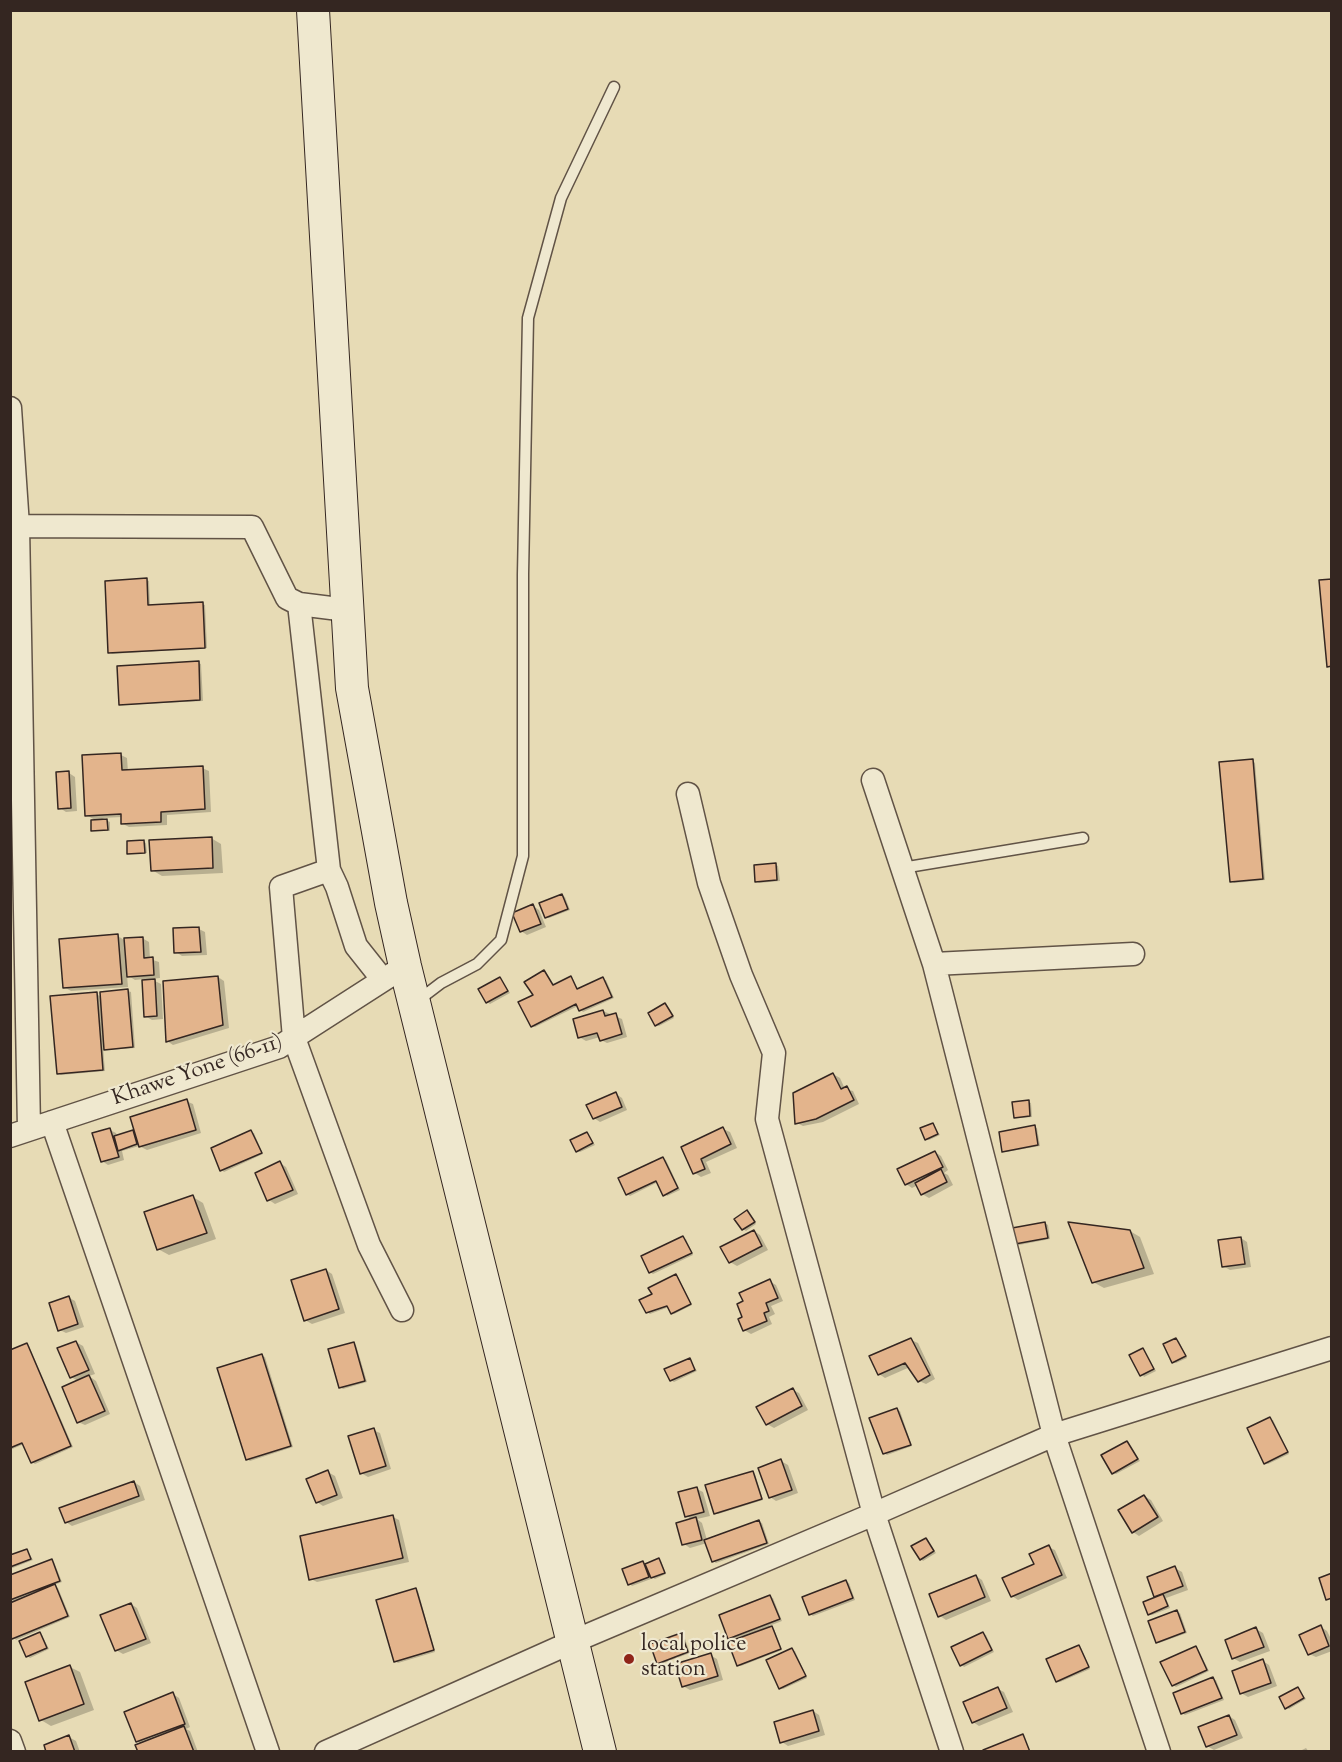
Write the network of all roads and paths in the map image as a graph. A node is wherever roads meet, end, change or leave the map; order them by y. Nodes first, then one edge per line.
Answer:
1 (313, 10) edge
2 (614, 87) dead end
3 (10, 408) edge
4 (14, 526) edge
5 (299, 604) junction
6 (347, 610) junction
7 (873, 780) dead end
8 (688, 794) dead end
9 (1083, 838) dead end
10 (902, 868) junction
11 (329, 870) junction
12 (1133, 954) dead end
13 (934, 964) junction
14 (394, 973) junction
15 (415, 1004) junction
16 (294, 1038) junction
17 (52, 1122) junction
18 (20, 1132) edge
19 (402, 1310) dead end
20 (1332, 1348) edge
21 (1053, 1435) junction
22 (874, 1514) junction
23 (572, 1642) junction
24 (10, 1741) edge
25 (14, 1752) edge
26 (268, 1752) edge
27 (326, 1752) edge
28 (600, 1752) edge
29 (952, 1752) edge
30 (1159, 1752) edge

1 - 6 main road
2 - 15 lane
3 - 4 street
4 - 5 street
4 - 18 street
5 - 6 street
5 - 11 street
6 - 14 main road
7 - 10 street
8 - 22 street
9 - 10 lane
10 - 13 street
11 - 14 street
11 - 16 street
12 - 13 street
13 - 21 street
14 - 15 main road
14 - 16 street, Khawe Yone (66-11)
15 - 23 main road
16 - 17 street, Khawe Yone (66-11)
16 - 19 street
17 - 18 street, Khawe Yone (66-11)
17 - 26 street
20 - 21 street
21 - 22 street
21 - 30 street
22 - 23 street
22 - 29 street
23 - 27 street
23 - 28 main road
24 - 25 street

